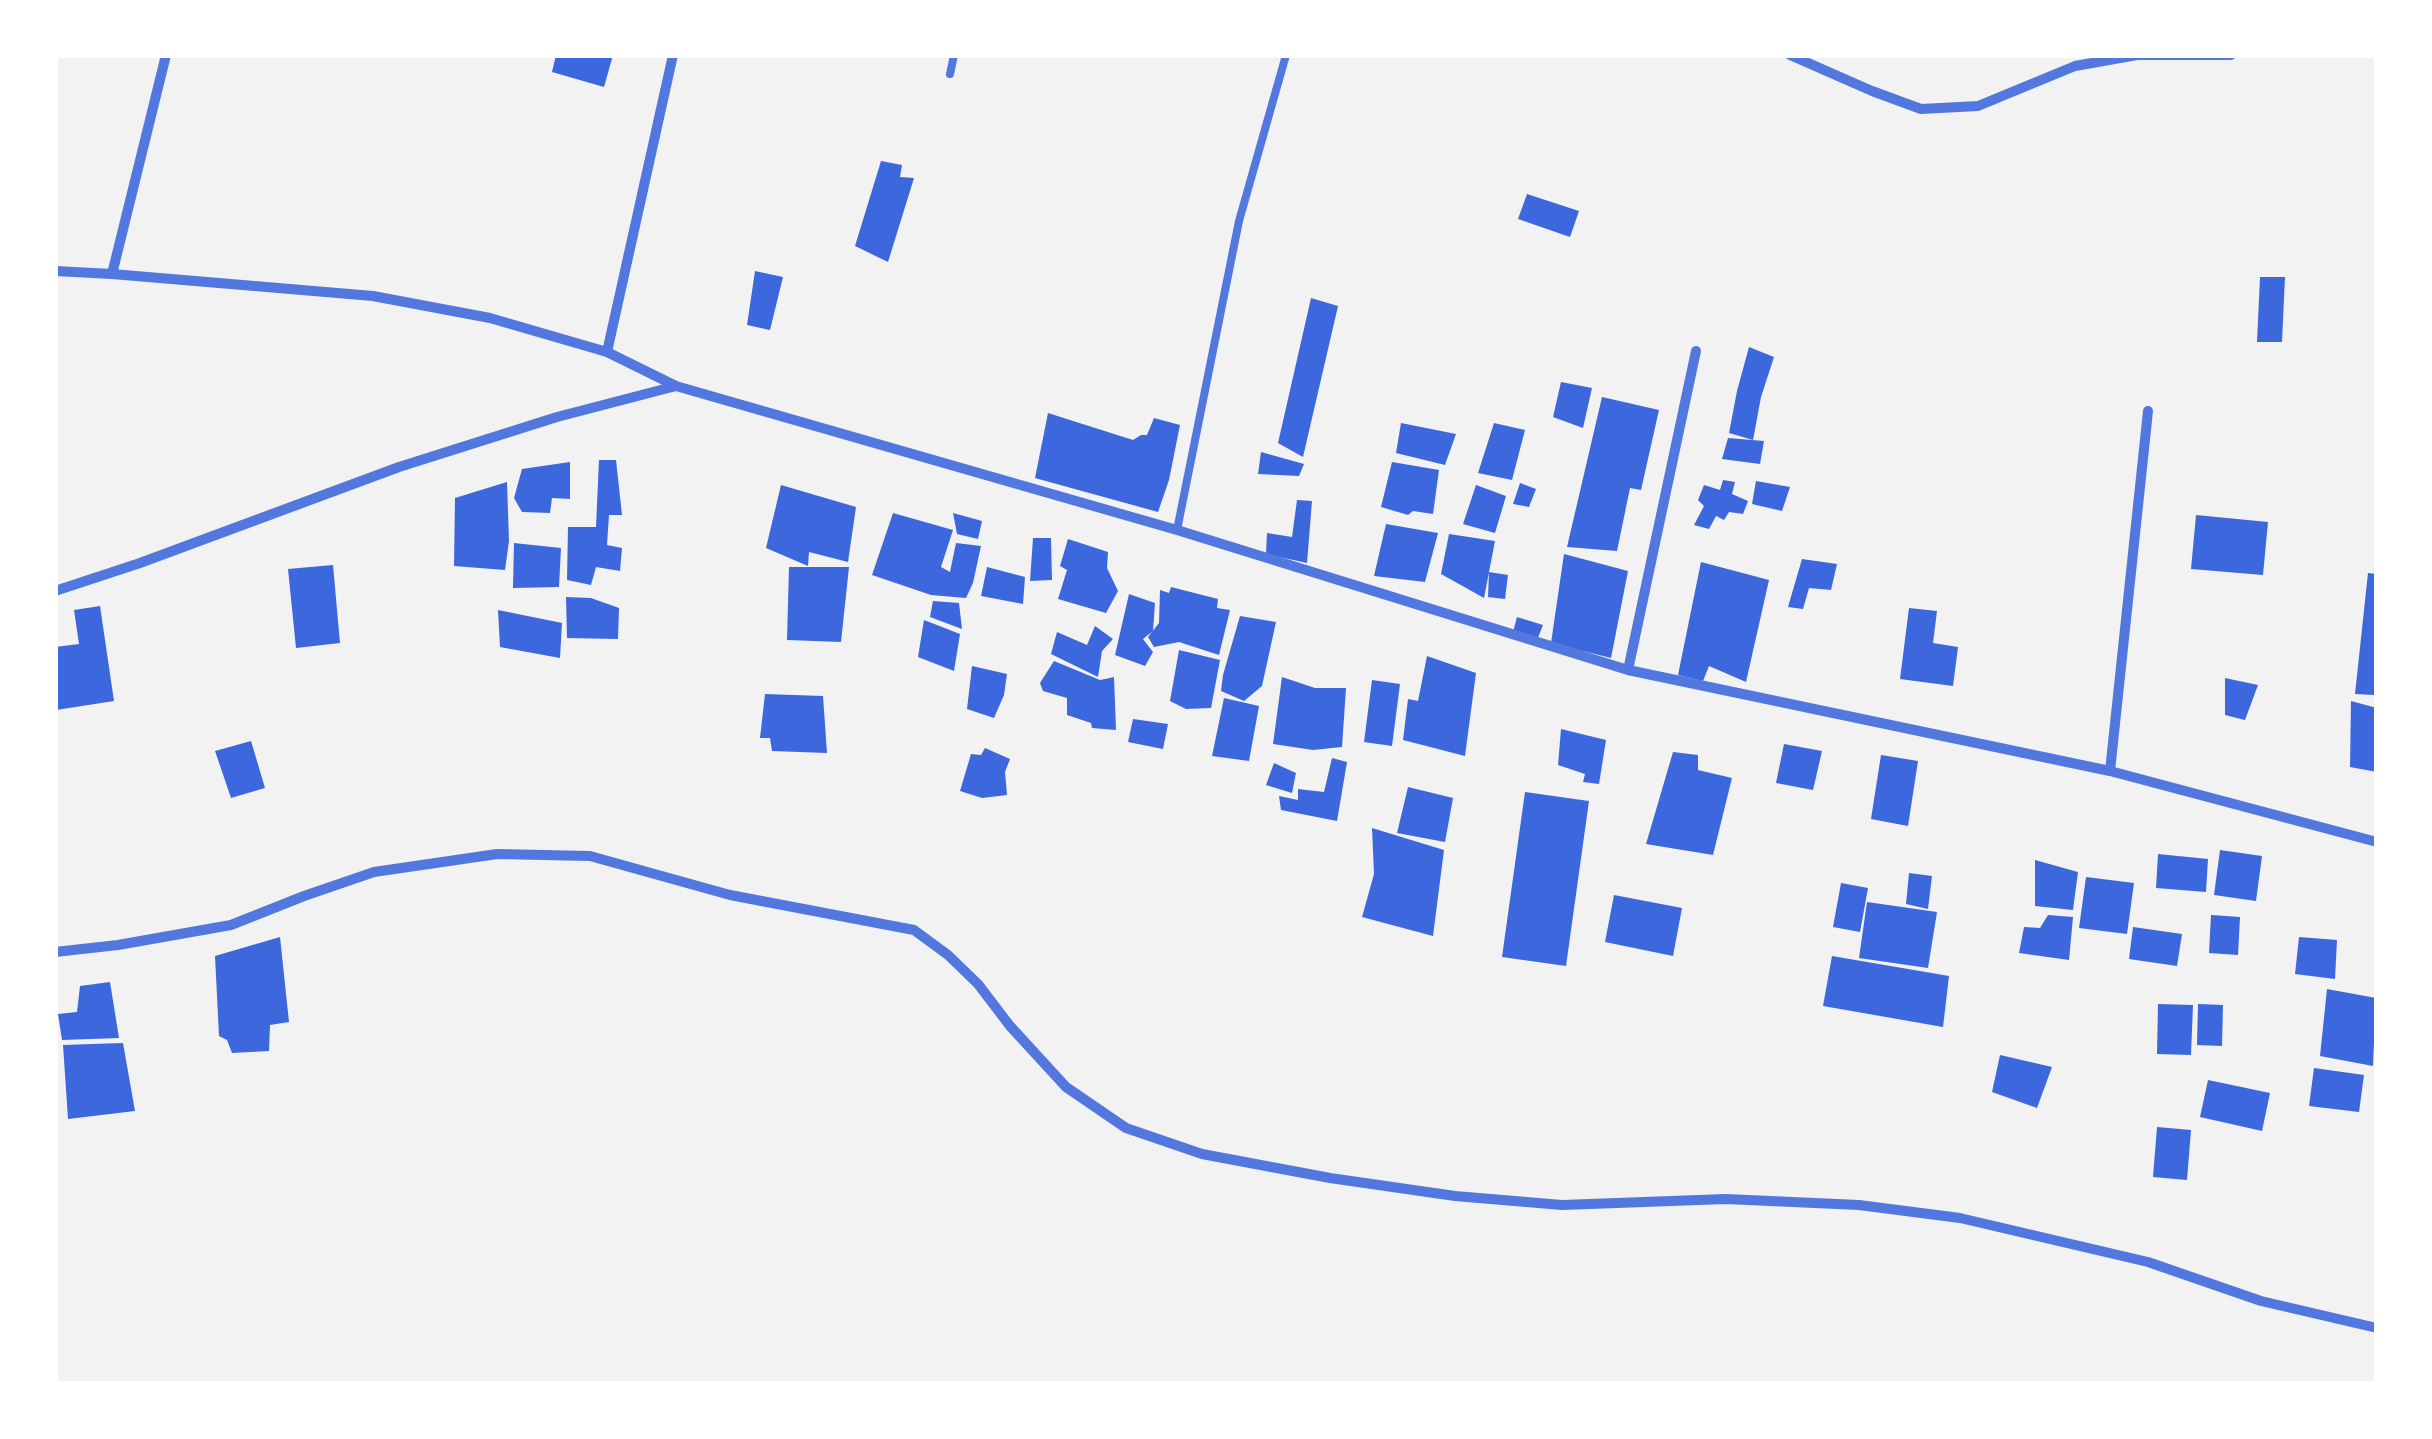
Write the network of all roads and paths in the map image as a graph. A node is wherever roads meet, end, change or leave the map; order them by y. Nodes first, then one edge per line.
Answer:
1 (166, 55) edge
2 (673, 55) edge
3 (954, 55) edge
4 (1286, 55) edge
5 (1790, 55) edge
6 (2231, 55) edge
7 (950, 74) dead end
8 (55, 271) edge
9 (112, 274) junction
10 (1696, 351) dead end
11 (607, 352) junction
12 (676, 386) junction
13 (2148, 411) dead end
14 (1177, 530) junction
15 (55, 591) edge
16 (1628, 670) junction
17 (2110, 771) junction
18 (2377, 842) edge
19 (55, 952) edge
20 (2377, 1328) edge

1 - 9 street
2 - 11 street
3 - 7 lane
4 - 14 lane
5 - 6 street
8 - 9 street
9 - 11 street
10 - 16 street
11 - 12 street
12 - 14 street
12 - 15 street
13 - 17 street
14 - 16 street
16 - 17 street
17 - 18 street
19 - 20 street

